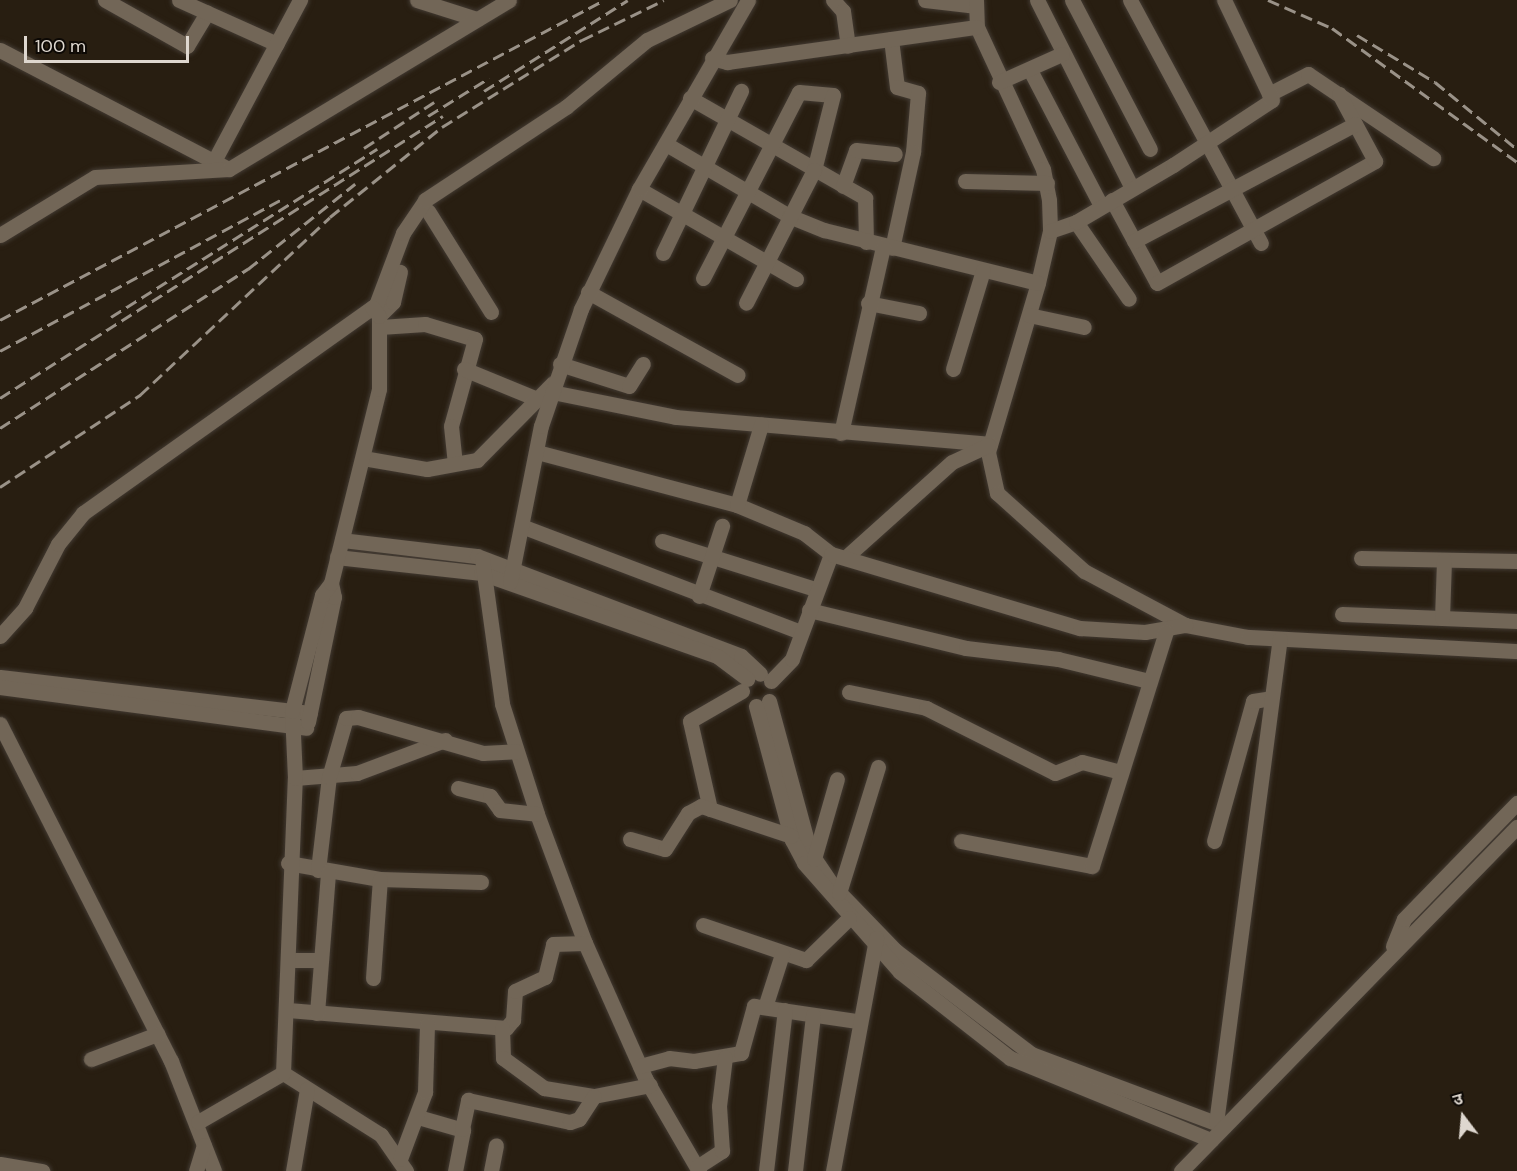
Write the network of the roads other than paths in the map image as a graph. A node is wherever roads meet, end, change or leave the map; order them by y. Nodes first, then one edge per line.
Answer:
1 (105, 0) edge
2 (179, 0) edge
3 (300, 0) edge
4 (417, 0) edge
5 (509, 0) edge
6 (730, 0) edge
7 (741, 0) edge
8 (748, 0) edge
9 (833, 0) edge
10 (925, 0) edge
11 (1036, 0) edge
12 (1072, 0) edge
13 (1130, 0) edge
14 (1224, 0) edge
15 (975, 3) edge
16 (207, 13) junction
17 (477, 20) junction
18 (977, 27) junction
19 (891, 39) junction
20 (277, 44) junction
21 (848, 46) junction
22 (0, 50) edge
23 (1062, 54) junction
24 (712, 58) junction
25 (1030, 70) junction
26 (999, 82) junction
27 (741, 91) dead end
28 (1269, 94) junction
29 (1339, 94) junction
30 (690, 98) junction
31 (728, 121) junction
32 (1355, 124) junction
33 (1206, 140) junction
34 (666, 144) junction
35 (771, 147) junction
36 (1150, 149) dead end
37 (895, 154) dead end
38 (1433, 158) dead end
39 (214, 161) junction
40 (704, 167) junction
41 (229, 170) junction
42 (814, 170) junction
43 (965, 181) dead end
44 (1047, 183) junction
45 (843, 186) junction
46 (1132, 188) junction
47 (1232, 188) junction
48 (639, 189) junction
49 (747, 193) junction
50 (1106, 203) junction
51 (428, 211) junction
52 (680, 215) junction
53 (789, 216) junction
54 (1076, 222) junction
55 (1253, 228) junction
56 (1050, 231) junction
57 (0, 235) edge
58 (722, 241) junction
59 (1134, 241) junction
60 (866, 242) junction
61 (1261, 243) dead end
62 (888, 248) junction
63 (663, 253) dead end
64 (765, 263) junction
65 (983, 270) junction
66 (703, 278) dead end
67 (796, 279) dead end
68 (1038, 283) junction
69 (588, 292) junction
70 (1129, 299) dead end
71 (746, 303) dead end
72 (868, 303) junction
73 (491, 312) dead end
74 (919, 313) dead end
75 (377, 314) junction
76 (1029, 315) junction
77 (1084, 327) dead end
78 (560, 364) junction
79 (643, 364) dead end
80 (464, 369) junction
81 (953, 369) dead end
82 (738, 375) dead end
83 (554, 386) junction
84 (537, 399) junction
85 (761, 425) junction
86 (841, 433) junction
87 (990, 444) junction
88 (537, 452) junction
89 (363, 458) junction
90 (455, 462) junction
91 (737, 506) junction
92 (722, 526) dead end
93 (524, 527) junction
94 (342, 540) junction
95 (662, 541) dead end
96 (838, 556) junction
97 (337, 557) junction
98 (714, 557) junction
99 (1361, 558) dead end
100 (1444, 560) junction
101 (1517, 561) edge
102 (482, 566) junction
103 (511, 575) junction
104 (331, 583) junction
105 (815, 589) junction
106 (699, 596) junction
107 (808, 610) junction
108 (1342, 614) dead end
109 (1442, 618) junction
110 (1517, 621) edge
111 (1185, 625) junction
112 (1166, 630) junction
113 (801, 632) junction
114 (0, 636) edge
115 (1280, 639) junction
116 (1517, 651) edge
117 (0, 676) edge
118 (755, 681) junction
119 (1149, 681) junction
120 (0, 687) edge
121 (849, 692) dead end
122 (1270, 698) junction
123 (763, 704) junction
124 (292, 711) junction
125 (308, 721) junction
126 (0, 724) edge
127 (290, 727) junction
128 (445, 740) junction
129 (295, 749) junction
130 (516, 751) junction
131 (878, 767) dead end
132 (1121, 772) junction
133 (329, 777) junction
134 (295, 778) junction
135 (837, 779) dead end
136 (458, 788) dead end
137 (1517, 803) edge
138 (710, 809) junction
139 (537, 814) junction
140 (1517, 827) edge
141 (791, 836) junction
142 (630, 839) dead end
143 (961, 841) dead end
144 (1214, 841) dead end
145 (814, 859) junction
146 (288, 864) junction
147 (323, 871) junction
148 (380, 879) junction
149 (482, 882) dead end
150 (839, 893) junction
151 (849, 918) junction
152 (704, 925) dead end
153 (875, 938) junction
154 (585, 943) junction
155 (1391, 952) junction
156 (782, 954) junction
157 (289, 960) junction
158 (321, 960) junction
159 (373, 978) dead end
160 (765, 1007) junction
161 (288, 1010) junction
162 (785, 1010) junction
163 (317, 1013) junction
164 (813, 1015) junction
165 (857, 1021) junction
166 (427, 1025) junction
167 (502, 1028) junction
168 (157, 1034) junction
169 (1017, 1054) junction
170 (724, 1056) junction
171 (91, 1059) dead end
172 (640, 1066) junction
173 (283, 1073) junction
174 (650, 1085) junction
175 (307, 1089) junction
176 (594, 1096) junction
177 (417, 1117) junction
178 (198, 1122) junction
179 (1220, 1124) junction
180 (462, 1129) junction
181 (1211, 1140) junction
182 (204, 1142) junction
183 (496, 1145) dead end
184 (403, 1165) edge
185 (6, 1167) edge
186 (698, 1169) edge
187 (42, 1171) edge
188 (196, 1171) edge
189 (214, 1171) edge
190 (293, 1171) edge
191 (455, 1171) edge
192 (491, 1171) edge
193 (766, 1171) edge
194 (795, 1171) edge
195 (833, 1171) edge
196 (1181, 1171) edge

1 - 16 street
2 - 16 street
3 - 20 street
4 - 17 street
5 - 17 street
6 - 75 street
7 - 51 street
8 - 24 street
9 - 21 street
10 - 15 street
11 - 23 street
12 - 36 street
13 - 33 street
14 - 28 street
15 - 18 street
16 - 20 street
17 - 41 street
18 - 19 street
18 - 26 street
19 - 21 street
19 - 62 street
20 - 39 street
21 - 24 street
22 - 39 street
23 - 25 street
23 - 46 street
24 - 30 street
25 - 26 street
25 - 50 street
26 - 44 street
27 - 31 street
28 - 29 street
28 - 33 street
29 - 32 street
29 - 38 street
30 - 31 street
30 - 34 street
31 - 35 street
31 - 40 street
32 - 47 street
32 - 55 street
33 - 46 street
33 - 47 street
34 - 40 street
34 - 48 street
35 - 42 street
35 - 42 street
35 - 49 street
37 - 45 street
39 - 41 street
40 - 49 street
40 - 52 street
41 - 57 street
42 - 45 street
42 - 53 street
43 - 44 street
44 - 56 street
45 - 60 street
46 - 50 street
47 - 55 street
47 - 59 street
48 - 52 street
48 - 69 street
49 - 53 street
49 - 58 street
50 - 54 street
50 - 59 street
51 - 73 street
51 - 75 street
52 - 58 street
52 - 63 street
53 - 60 street
53 - 64 street
54 - 56 street
54 - 70 street
55 - 59 street
55 - 61 street
56 - 68 street
58 - 64 street
58 - 66 street
60 - 62 street
62 - 65 street
62 - 72 street
64 - 67 street
64 - 71 street
65 - 68 street
65 - 81 street
68 - 76 street
69 - 78 street
69 - 82 street
72 - 74 street
72 - 86 street
75 - 80 street
75 - 89 street
75 - 114 street
76 - 77 street
76 - 87 street
78 - 79 street
78 - 83 street
80 - 84 street
80 - 90 street
83 - 84 street
83 - 85 street
83 - 88 street
84 - 90 street
85 - 86 street
85 - 91 street
86 - 87 street
87 - 96 street
87 - 111 street
88 - 91 street
88 - 93 street
89 - 90 street
89 - 94 street
91 - 96 street
92 - 98 street
93 - 103 street
93 - 106 street
94 - 97 street
94 - 102 street
95 - 98 street
96 - 105 street
96 - 112 street
97 - 102 street
97 - 104 street
98 - 105 street
98 - 106 street
99 - 100 street
100 - 101 street
100 - 109 street
102 - 103 street
102 - 130 street
103 - 118 street
104 - 124 street
104 - 125 street
105 - 107 street
106 - 113 street
107 - 113 street
107 - 119 street
108 - 109 street
109 - 110 street
111 - 112 street
111 - 115 street
112 - 119 street
113 - 118 street
115 - 116 street
115 - 122 street
117 - 124 street
118 - 123 street
118 - 123 street
118 - 138 street
119 - 132 street
120 - 127 street
121 - 132 street
122 - 144 street
122 - 179 street
123 - 141 street
123 - 145 street
124 - 125 street
124 - 127 street
125 - 127 street
125 - 129 street
126 - 168 street
127 - 129 street
128 - 130 street
128 - 133 street
128 - 133 street
129 - 134 street
130 - 139 street
131 - 150 street
132 - 143 street
133 - 134 street
133 - 147 street
134 - 146 street
135 - 145 street
136 - 139 street
137 - 155 street
138 - 141 street
138 - 142 street
139 - 154 street
140 - 155 street
141 - 151 street
145 - 150 street
146 - 147 street
146 - 157 street
147 - 148 street
147 - 158 street
148 - 149 street
148 - 159 street
150 - 153 street
151 - 153 street
151 - 156 street
152 - 156 street
153 - 165 street
153 - 169 street
154 - 167 street
154 - 172 street
155 - 179 street
156 - 160 street
157 - 158 street
157 - 161 street
158 - 163 street
160 - 162 street
160 - 170 street
161 - 163 street
161 - 173 street
162 - 164 street
162 - 193 street
163 - 166 street
164 - 165 street
164 - 194 street
165 - 195 street
166 - 167 street
166 - 177 street
167 - 176 street
168 - 171 street
168 - 178 street
169 - 179 street
169 - 181 street
170 - 172 street
170 - 186 street
172 - 174 street
173 - 175 street
173 - 178 street
174 - 176 street
174 - 186 street
175 - 184 street
175 - 190 street
176 - 180 street
177 - 180 street
177 - 184 street
178 - 182 street
179 - 181 street
180 - 191 street
181 - 196 street
182 - 188 street
182 - 189 street
183 - 192 street
185 - 187 street

